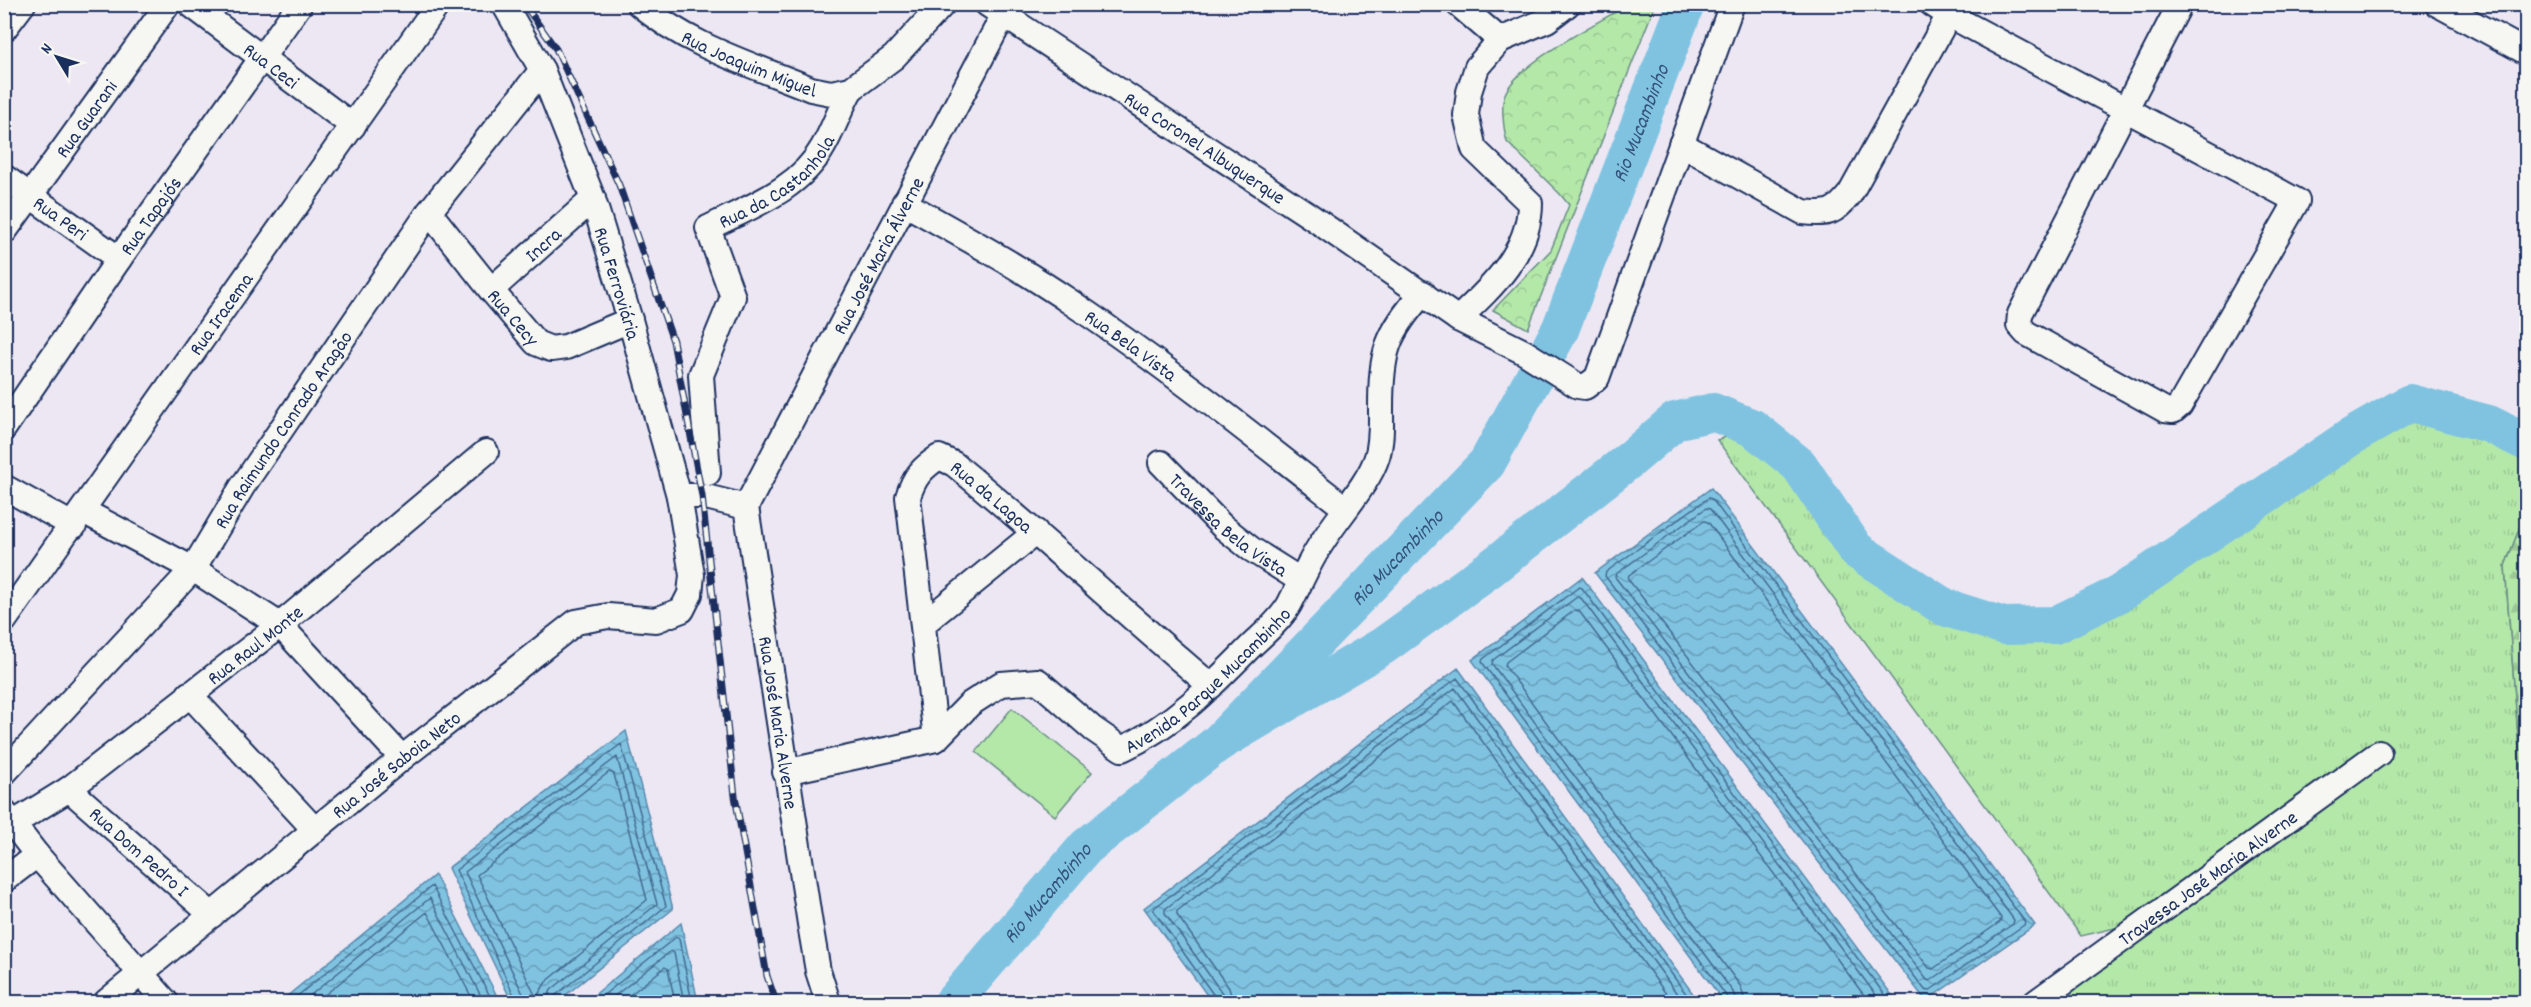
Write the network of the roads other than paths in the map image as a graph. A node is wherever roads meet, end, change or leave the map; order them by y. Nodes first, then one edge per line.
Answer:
1 (22, 4) edge
2 (168, 4) edge
3 (190, 4) edge
4 (300, 4) edge
5 (438, 4) edge
6 (504, 4) edge
7 (639, 4) edge
8 (943, 4) edge
9 (1458, 4) edge
10 (1568, 4) edge
11 (1732, 4) edge
12 (2180, 4) edge
13 (2437, 4) edge
14 (999, 8) edge
15 (1946, 8) edge
16 (4, 30) edge
17 (1500, 40) junction
18 (2526, 52) edge
19 (262, 56) junction
20 (542, 70) junction
21 (852, 89) junction
22 (2127, 109) junction
23 (353, 126) junction
24 (1681, 144) junction
25 (4, 177) edge
26 (30, 196) junction
27 (593, 199) junction
28 (904, 203) junction
29 (429, 212) junction
30 (4, 232) edge
31 (119, 259) junction
32 (490, 290) junction
33 (1423, 293) junction
34 (1458, 319) junction
35 (630, 320) junction
36 (4, 428) edge
37 (486, 452) dead end
38 (1161, 463) dead end
39 (708, 473) dead end
40 (4, 487) edge
41 (679, 496) junction
42 (746, 507) junction
43 (1345, 508) junction
44 (78, 518) junction
45 (1036, 532) junction
46 (193, 569) junction
47 (692, 575) joint
48 (1300, 580) junction
49 (4, 621) edge
50 (924, 623) junction
51 (280, 625) junction
52 (1211, 686) junction
53 (189, 694) junction
54 (936, 739) junction
55 (2379, 753) dead end
56 (402, 758) junction
57 (785, 772) junction
58 (4, 773) edge
59 (69, 789) junction
60 (9, 818) edge
61 (315, 830) junction
62 (37, 855) junction
63 (4, 880) edge
64 (212, 915) junction
65 (142, 974) junction
66 (106, 1002) edge
67 (166, 1002) edge
68 (828, 1002) edge
69 (2036, 1002) edge

1 - 16 street
2 - 26 street, Rua Guarani
3 - 19 street, Rua Ceci
4 - 19 street, Rua Tapajós
5 - 23 street, Rua Iracema
6 - 20 street, Rua Ferroviária
7 - 21 street, Rua Joaquim Miguel
8 - 21 street
9 - 17 street
10 - 17 street
11 - 24 street
12 - 22 street
13 - 18 street
14 - 28 street, Rua José Maria Álverne
14 - 33 street, Rua Coronel Albuquerque
15 - 22 street
15 - 24 street
17 - 34 street
19 - 23 street, Rua Ceci
19 - 31 street, Rua Tapajós
20 - 27 street, Rua Ferroviária
20 - 29 street, Rua Raimundo Conrado Aragão
21 - 39 street, Rua da Castanhola
22 - 22 street
23 - 44 street, Rua Iracema
24 - 34 street, Rua Coronel Albuquerque
25 - 26 street, Rua Peri
26 - 30 street, Rua Guarani
26 - 31 street, Rua Peri
27 - 32 street, Incra
27 - 35 street, Rua Ferroviária
28 - 42 street, Rua José Maria Álverne
28 - 43 street, Rua Bela Vista
29 - 32 street, Rua Cecy
29 - 46 street, Rua Raimundo Conrado Aragão
31 - 36 street, Rua Tapajós
32 - 35 street, Rua Cecy
33 - 34 street, Rua Coronel Albuquerque
33 - 43 street, Avenida Parque Mucambinho
35 - 41 street, Rua Ferroviária
37 - 51 street, Rua Raul Monte
38 - 48 street, Travessa Bela Vista
40 - 44 street
41 - 42 street
41 - 47 street, Rua Ferroviária
42 - 57 street, Rua José Maria Alverne
43 - 48 street, Avenida Parque Mucambinho
44 - 46 street
44 - 49 street, Rua Iracema
45 - 50 street
45 - 50 street, Rua da Lagoa
45 - 52 street, Rua da Lagoa
46 - 51 street
46 - 58 street, Rua Raimundo Conrado Aragão
47 - 56 street, Rua José Saboia Neto
48 - 52 street, Avenida Parque Mucambinho
50 - 54 street, Rua da Lagoa
51 - 53 street, Rua Raul Monte
51 - 56 street
52 - 54 street, Avenida Parque Mucambinho
53 - 59 street, Rua Raul Monte
53 - 61 street
54 - 57 street
55 - 69 street, Travessa José Maria Alverne
56 - 61 street, Rua José Saboia Neto
57 - 68 street, Rua José Maria Alverne
59 - 60 street, Rua Raul Monte
59 - 64 street, Rua Dom Pedro I
60 - 62 street
61 - 64 street, Rua José Saboia Neto
62 - 63 street
62 - 65 street
64 - 65 street, Rua José Saboia Neto
65 - 66 street, Rua José Saboia Neto
65 - 67 street

